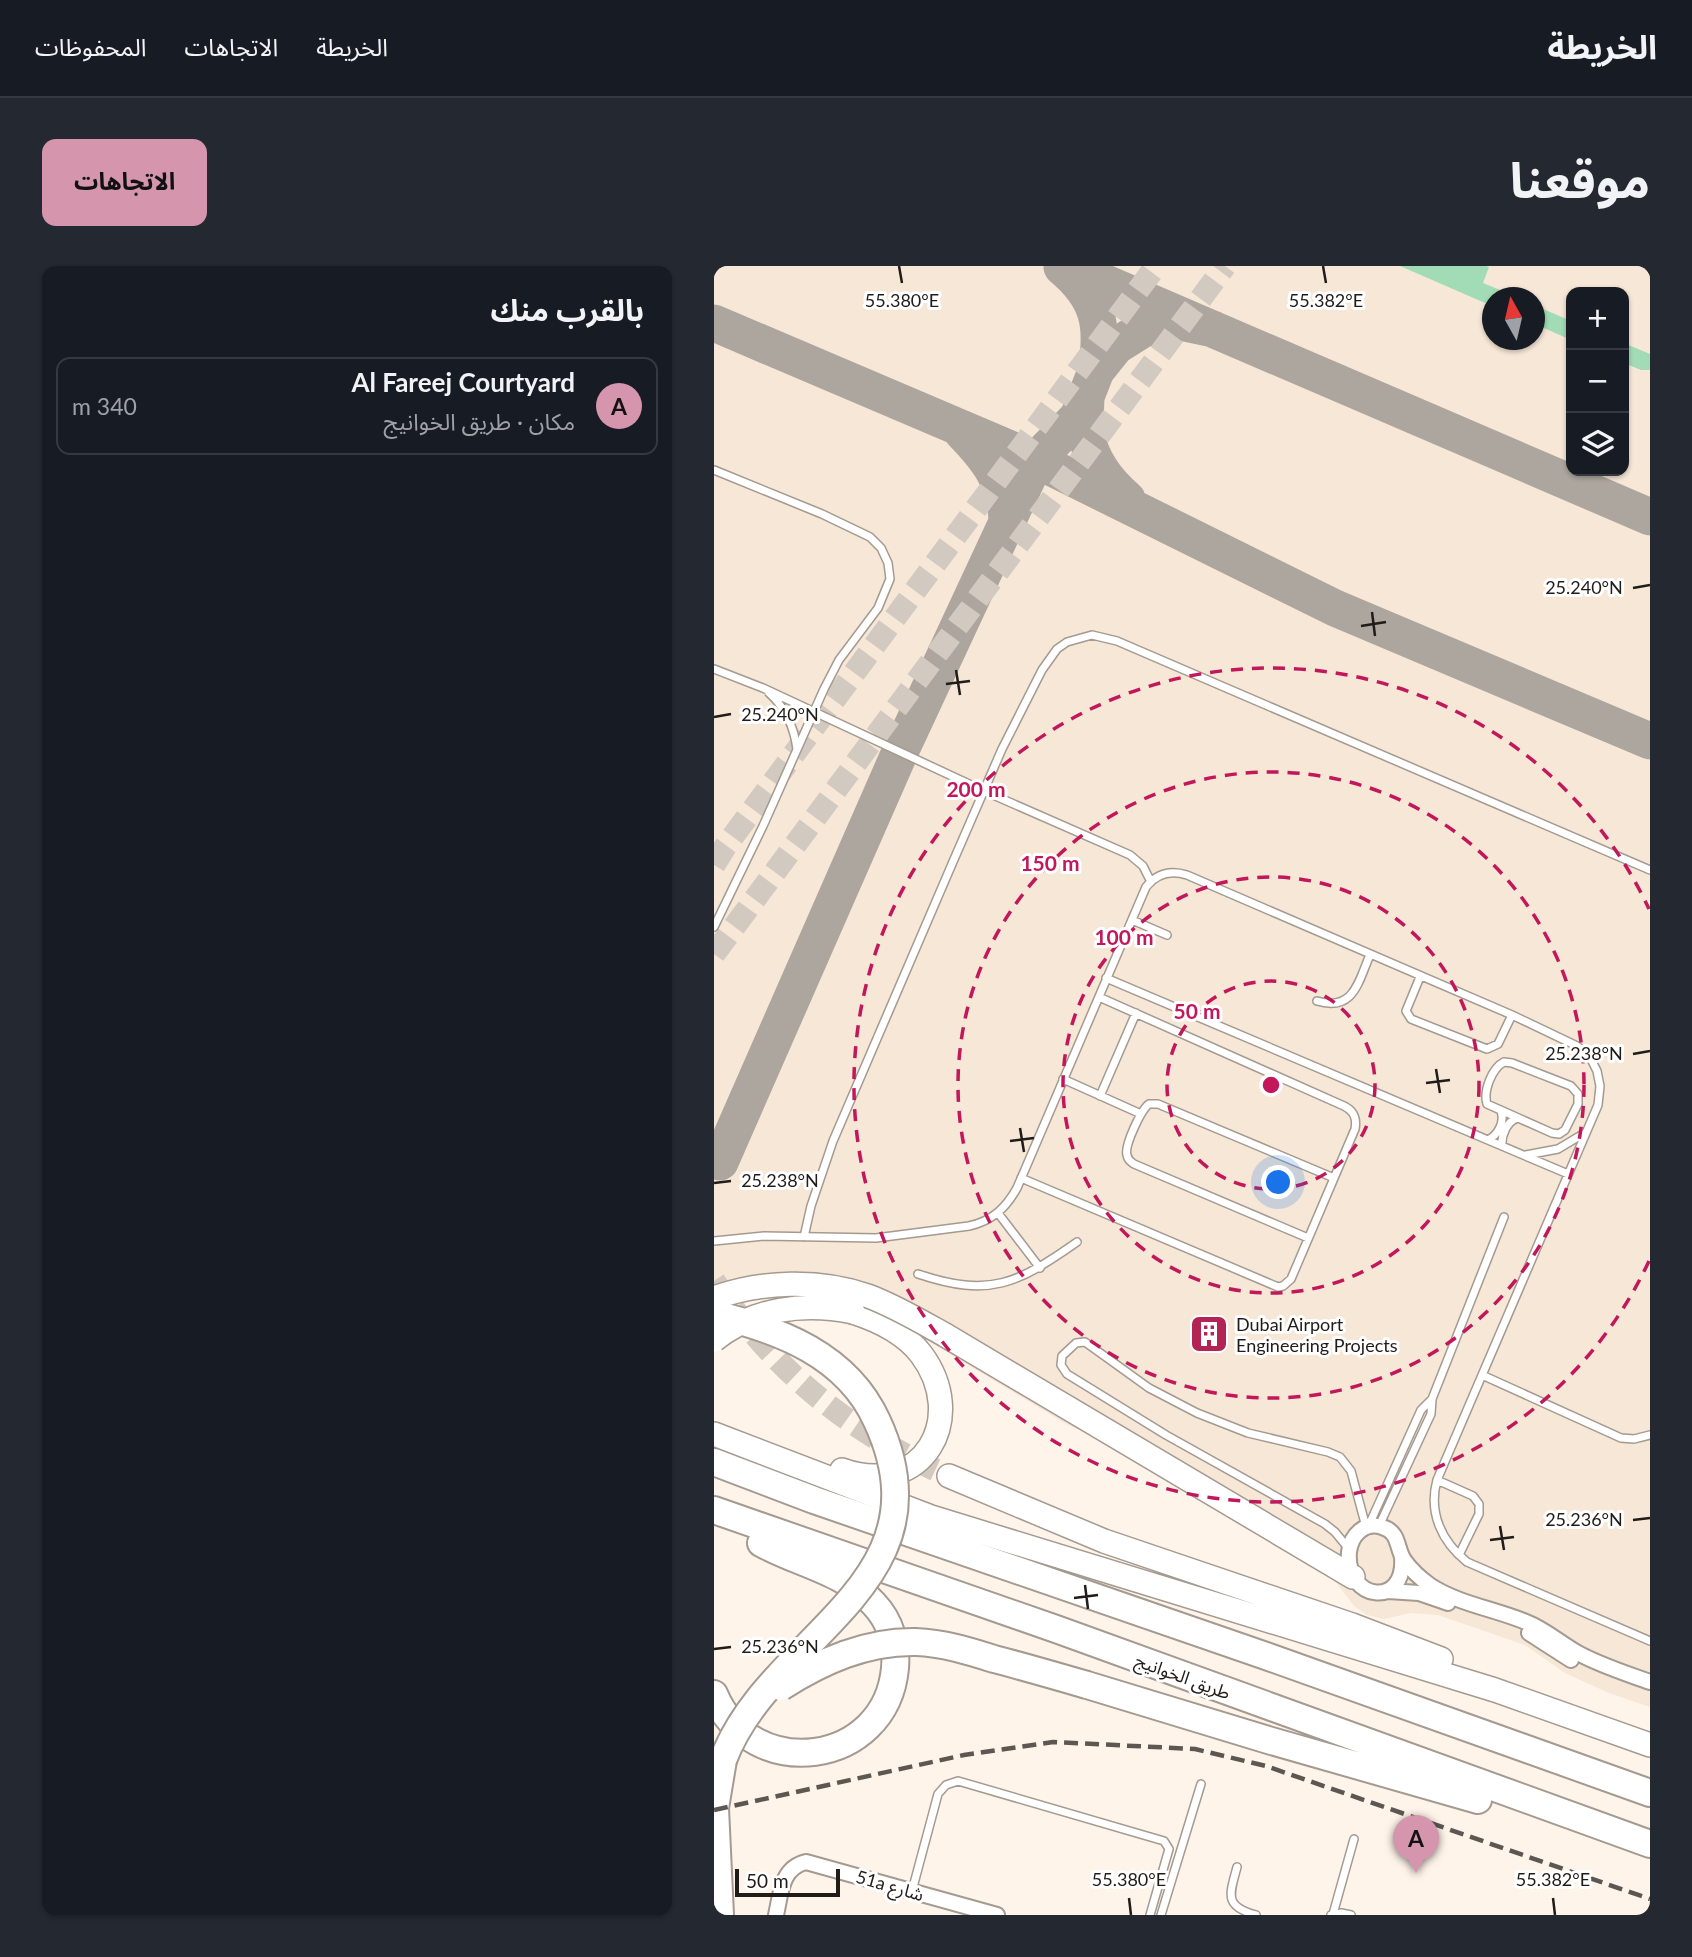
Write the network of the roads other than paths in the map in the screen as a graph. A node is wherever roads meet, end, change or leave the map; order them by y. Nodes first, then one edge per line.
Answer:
1 (714, 470) edge
2 (714, 669) edge
3 (763, 688) junction
4 (813, 711) junction
5 (797, 749) junction
6 (984, 791) junction
7 (1650, 870) edge
8 (1150, 882) junction
9 (1132, 920) junction
10 (714, 927) edge
11 (1167, 935) dead end
12 (1370, 955) junction
13 (1420, 976) junction
14 (1107, 978) junction
15 (1099, 997) junction
16 (1317, 1001) dead end
17 (1136, 1013) junction
18 (1512, 1015) junction
19 (1063, 1079) junction
20 (1100, 1096) junction
21 (1500, 1111) junction
22 (1140, 1114) junction
23 (1517, 1118) junction
24 (1586, 1131) junction
25 (1488, 1140) junction
26 (1502, 1146) junction
27 (1525, 1156) junction
28 (1568, 1174) junction
29 (1021, 1178) junction
30 (1334, 1178) junction
31 (998, 1213) junction
32 (1504, 1217) dead end
33 (804, 1237) junction
34 (1308, 1238) junction
35 (714, 1241) edge
36 (1077, 1242) dead end
37 (1041, 1268) junction
38 (918, 1274) dead end
39 (714, 1298) edge
40 (714, 1314) edge
41 (714, 1340) edge
42 (1482, 1375) junction
43 (1432, 1399) junction
44 (714, 1434) edge
45 (1650, 1435) edge
46 (786, 1460) junction
47 (714, 1462) edge
48 (949, 1476) tunnel mouth
49 (1437, 1480) junction
50 (717, 1512) edge
51 (1371, 1526) junction
52 (1349, 1550) junction
53 (1459, 1555) junction
54 (1402, 1557) junction
55 (1353, 1577) junction
56 (1388, 1591) junction
57 (1650, 1642) edge
58 (1650, 1682) edge
59 (1495, 1690) junction
60 (1650, 1691) edge
61 (714, 1694) edge
62 (758, 1700) junction
63 (1650, 1745) edge
64 (1201, 1784) dead end
65 (1650, 1793) edge
66 (1535, 1804) junction
67 (1354, 1839) dead end
68 (1650, 1844) edge
69 (1237, 1867) dead end
70 (912, 1891) junction
71 (720, 1915) edge
72 (776, 1915) edge
73 (998, 1915) edge
74 (1150, 1915) edge
75 (1161, 1915) edge
76 (1255, 1915) edge
77 (1332, 1915) edge
78 (1351, 1915) edge

1 - 4 lane
2 - 3 lane
3 - 4 lane
3 - 5 lane
4 - 5 lane
4 - 6 lane
5 - 10 lane
6 - 7 lane
6 - 8 lane
6 - 33 lane
8 - 9 lane
8 - 12 lane
9 - 11 lane
9 - 14 lane
12 - 13 lane
12 - 16 lane
13 - 18 lane
13 - 18 lane
14 - 15 lane
14 - 25 lane
15 - 17 lane
15 - 19 lane
17 - 20 lane
17 - 30 lane
18 - 24 lane
19 - 20 lane
19 - 29 lane
20 - 22 lane
21 - 23 lane
21 - 23 lane
21 - 25 lane
22 - 30 lane
22 - 34 lane
23 - 26 lane
24 - 27 lane
24 - 28 lane
25 - 26 lane
26 - 27 lane
27 - 28 lane
28 - 42 lane
29 - 31 lane
29 - 34 lane
30 - 34 lane
31 - 33 lane
31 - 37 lane
32 - 43 lane
33 - 35 lane
36 - 37 lane
37 - 38 lane
39 - 55 main road, bridge
40 - 62 highway, bridge
41 - 46 main road, bridge
42 - 45 lane
42 - 49 lane
43 - 51 lane
43 - 51 lane
44 - 46 main road
46 - 59 main road
47 - 65 highway
48 - 59 main road
49 - 53 lane
49 - 53 lane
50 - 61 highway
50 - 66 highway, طريق الخوانيج
51 - 52 street
51 - 52 lane
51 - 54 street
52 - 55 street
53 - 57 lane
54 - 56 street
54 - 58 street
55 - 56 street
56 - 60 street
59 - 63 main road
62 - 66 highway, bridge
62 - 71 highway, bridge
64 - 75 lane
66 - 68 highway, طريق الخوانيج
67 - 77 lane
69 - 76 lane
70 - 72 street, 51a شارع
70 - 73 street, 51a شارع
70 - 74 lane
77 - 78 lane

